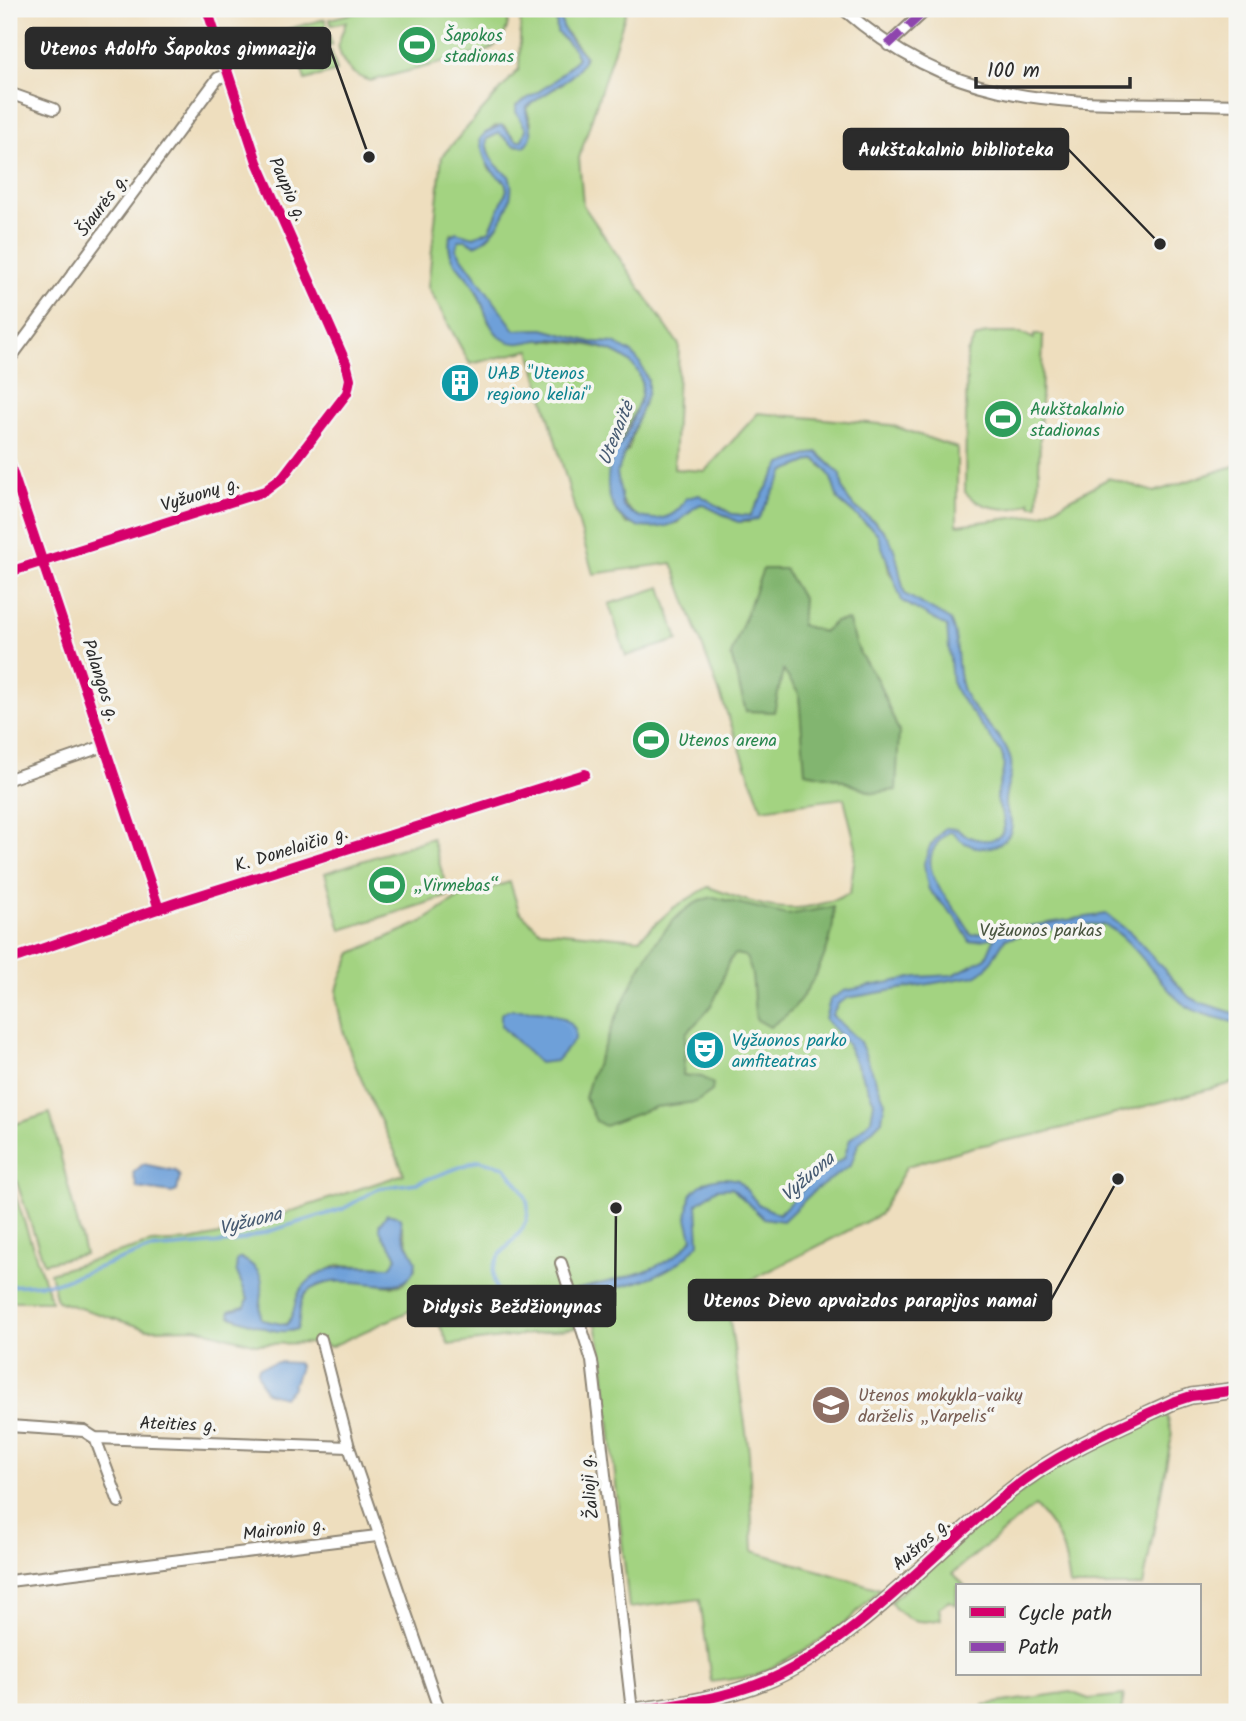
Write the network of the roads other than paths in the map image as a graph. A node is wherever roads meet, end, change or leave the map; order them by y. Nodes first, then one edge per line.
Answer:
1 (207, 9) edge
2 (843, 9) edge
3 (927, 9) edge
4 (888, 45) junction
5 (227, 75) junction
6 (9, 93) edge
7 (1237, 104) edge
8 (54, 109) dead end
9 (9, 360) edge
10 (350, 379) joint
11 (9, 462) edge
12 (42, 561) junction
13 (9, 572) edge
14 (104, 746) junction
15 (585, 774) dead end
16 (9, 779) edge
17 (159, 909) junction
18 (9, 960) edge
19 (561, 1263) dead end
20 (321, 1339) dead end
21 (1237, 1390) edge
22 (9, 1426) edge
23 (95, 1438) junction
24 (349, 1447) junction
25 (119, 1502) dead end
26 (377, 1536) junction
27 (9, 1581) edge
28 (440, 1712) edge
29 (628, 1712) edge

1 - 5 street, Paupio g.
2 - 4 street
3 - 4 street
4 - 7 street
5 - 9 street, Šiaurės g.
5 - 10 street, Paupio g.
6 - 8 street
10 - 12 street, Vyžuonų g.
11 - 12 street, Palangos g.
12 - 13 street, Vyžuonų g.
12 - 14 street, Palangos g.
14 - 16 street
14 - 17 street, Palangos g.
15 - 17 street, K. Donelaičio g.
17 - 18 street, K. Donelaičio g.
19 - 29 street, Žalioji g.
20 - 24 street
21 - 29 street, Aušros g.
22 - 23 street, Ateities g.
23 - 24 street, Ateities g.
23 - 25 street
24 - 26 street
26 - 27 street, Maironio g.
26 - 28 street

